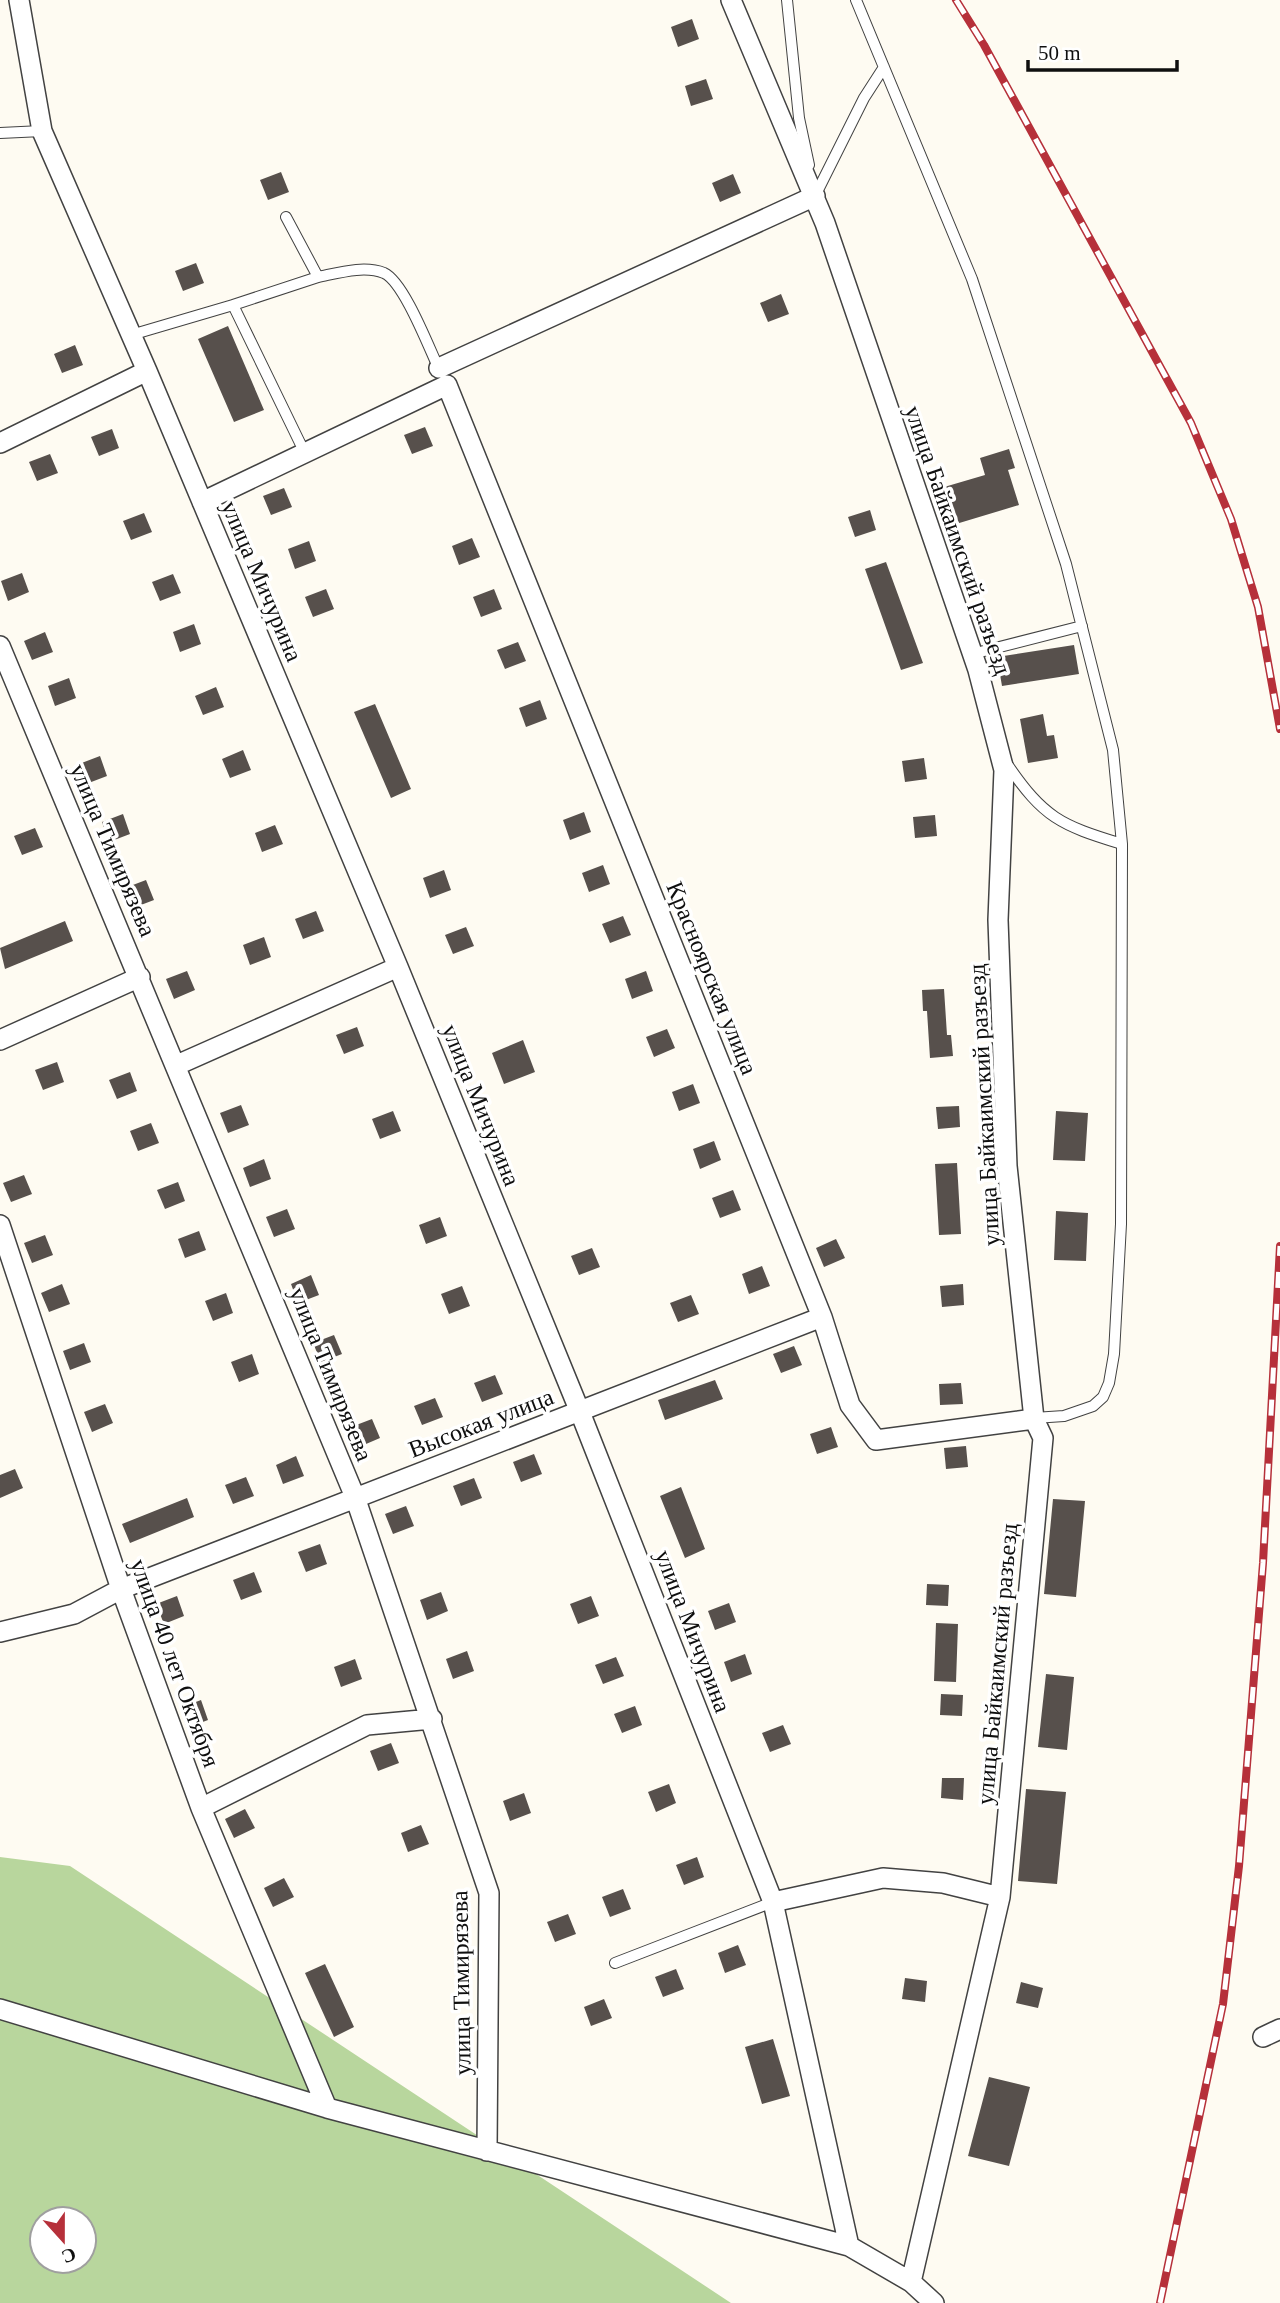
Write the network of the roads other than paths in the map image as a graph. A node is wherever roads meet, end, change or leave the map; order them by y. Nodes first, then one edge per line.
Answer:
1 (19, 0) edge
2 (731, 0) edge
3 (787, 0) edge
4 (856, 0) edge
5 (884, 67) junction
6 (42, 131) junction
7 (0, 133) edge
8 (815, 196) junction
9 (286, 217) dead end
10 (318, 277) junction
11 (233, 305) junction
12 (131, 335) junction
13 (147, 371) junction
14 (443, 377) junction
15 (0, 443) edge
16 (302, 445) dead end
17 (202, 502) junction
18 (1082, 626) junction
19 (0, 646) edge
20 (972, 654) junction
21 (999, 754) junction
22 (1122, 844) junction
23 (398, 967) junction
24 (140, 977) junction
25 (0, 1040) edge
26 (177, 1065) junction
27 (0, 1226) edge
28 (822, 1317) junction
29 (580, 1412) junction
30 (1034, 1419) junction
31 (355, 1497) junction
32 (121, 1589) junction
33 (0, 1632) edge
34 (432, 1719) junction
35 (201, 1808) junction
36 (1000, 1897) junction
37 (773, 1902) junction
38 (615, 1963) dead end
39 (0, 2009) edge
40 (327, 2108) junction
41 (486, 2151) junction
42 (849, 2246) junction
43 (911, 2282) junction
44 (933, 2303) edge

1 - 6 street, улица Мичурина
2 - 8 street, улица Байкаимский разъезд
3 - 8 lane
4 - 5 lane
5 - 8 lane
5 - 18 lane
6 - 7 lane
6 - 12 street, улица Мичурина
8 - 14 street
8 - 20 street, улица Байкаимский разъезд
9 - 10 lane
10 - 11 lane
10 - 14 lane
11 - 12 lane
11 - 16 lane
12 - 13 street, улица Мичурина
13 - 15 street
13 - 17 street, улица Мичурина
14 - 17 street
14 - 28 street, Красноярская улица
17 - 23 street, улица Мичурина
18 - 20 lane
18 - 22 lane
19 - 24 street, улица Тимирязева
20 - 21 street, улица Байкаимский разъезд
21 - 22 lane
21 - 30 street, улица Байкаимский разъезд
22 - 30 lane
23 - 26 street
23 - 29 street, улица Мичурина
24 - 25 street
24 - 26 street, улица Тимирязева
26 - 31 street, улица Тимирязева
27 - 32 street, улица 40 лет Октября
28 - 29 street, Высокая улица
28 - 30 street, Красноярская улица
29 - 31 street, Высокая улица
29 - 37 street, улица Мичурина
30 - 36 street, улица Байкаимский разъезд
31 - 32 street, Высокая улица
31 - 34 street, улица Тимирязева
32 - 33 street, Высокая улица
32 - 35 street, улица 40 лет Октября
34 - 35 street
34 - 41 street, улица Тимирязева
35 - 40 street, улица 40 лет Октября
36 - 37 street
36 - 43 street, улица Байкаимский разъезд
37 - 38 lane
37 - 42 street, улица Мичурина
39 - 40 street
40 - 41 street
41 - 42 street
42 - 43 street
43 - 44 street

